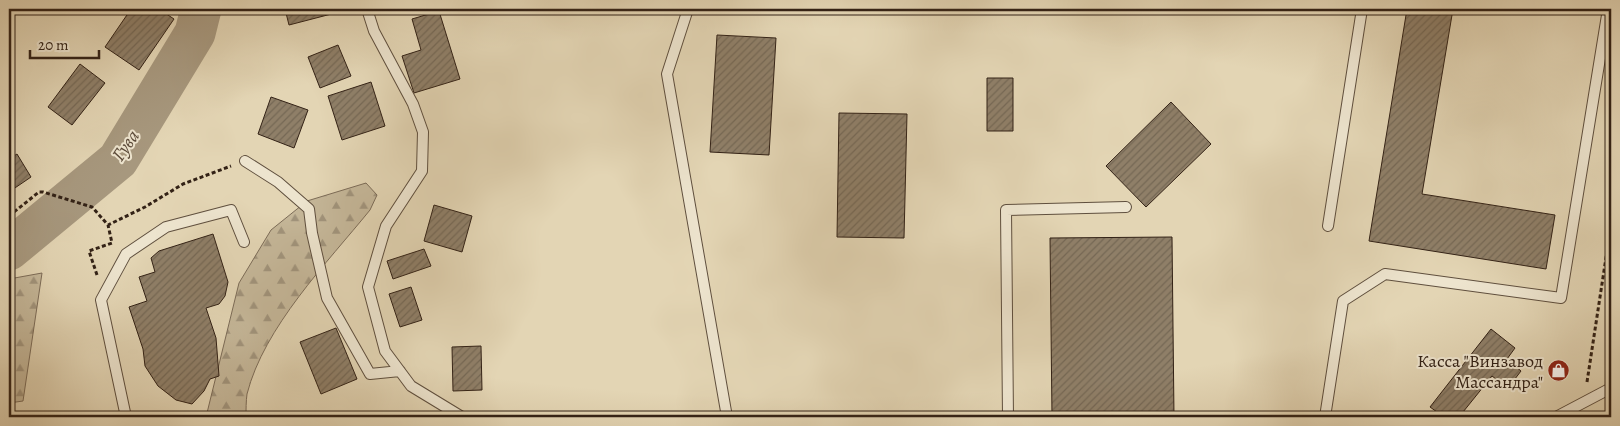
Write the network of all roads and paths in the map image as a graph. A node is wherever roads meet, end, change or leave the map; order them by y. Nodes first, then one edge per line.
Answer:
1 (367, 9) edge
2 (688, 9) edge
3 (1362, 9) edge
4 (1608, 9) edge
5 (245, 161) joint
6 (1126, 206) dead end
7 (9, 216) edge
8 (108, 225) junction
9 (1328, 226) dead end
10 (1611, 226) edge
11 (244, 242) dead end
12 (111, 282) junction
13 (400, 371) junction
14 (1611, 388) edge
15 (1584, 402) junction
16 (126, 417) edge
17 (462, 417) edge
18 (727, 417) edge
19 (1008, 417) edge
20 (1325, 417) edge
21 (1556, 417) edge

1 - 13 lane
2 - 18 lane
3 - 9 lane
4 - 20 lane
5 - 8 path
5 - 13 lane
6 - 19 lane
7 - 8 path
8 - 12 path
10 - 15 path
11 - 12 lane
12 - 16 lane
13 - 17 lane
14 - 15 lane
15 - 21 lane

